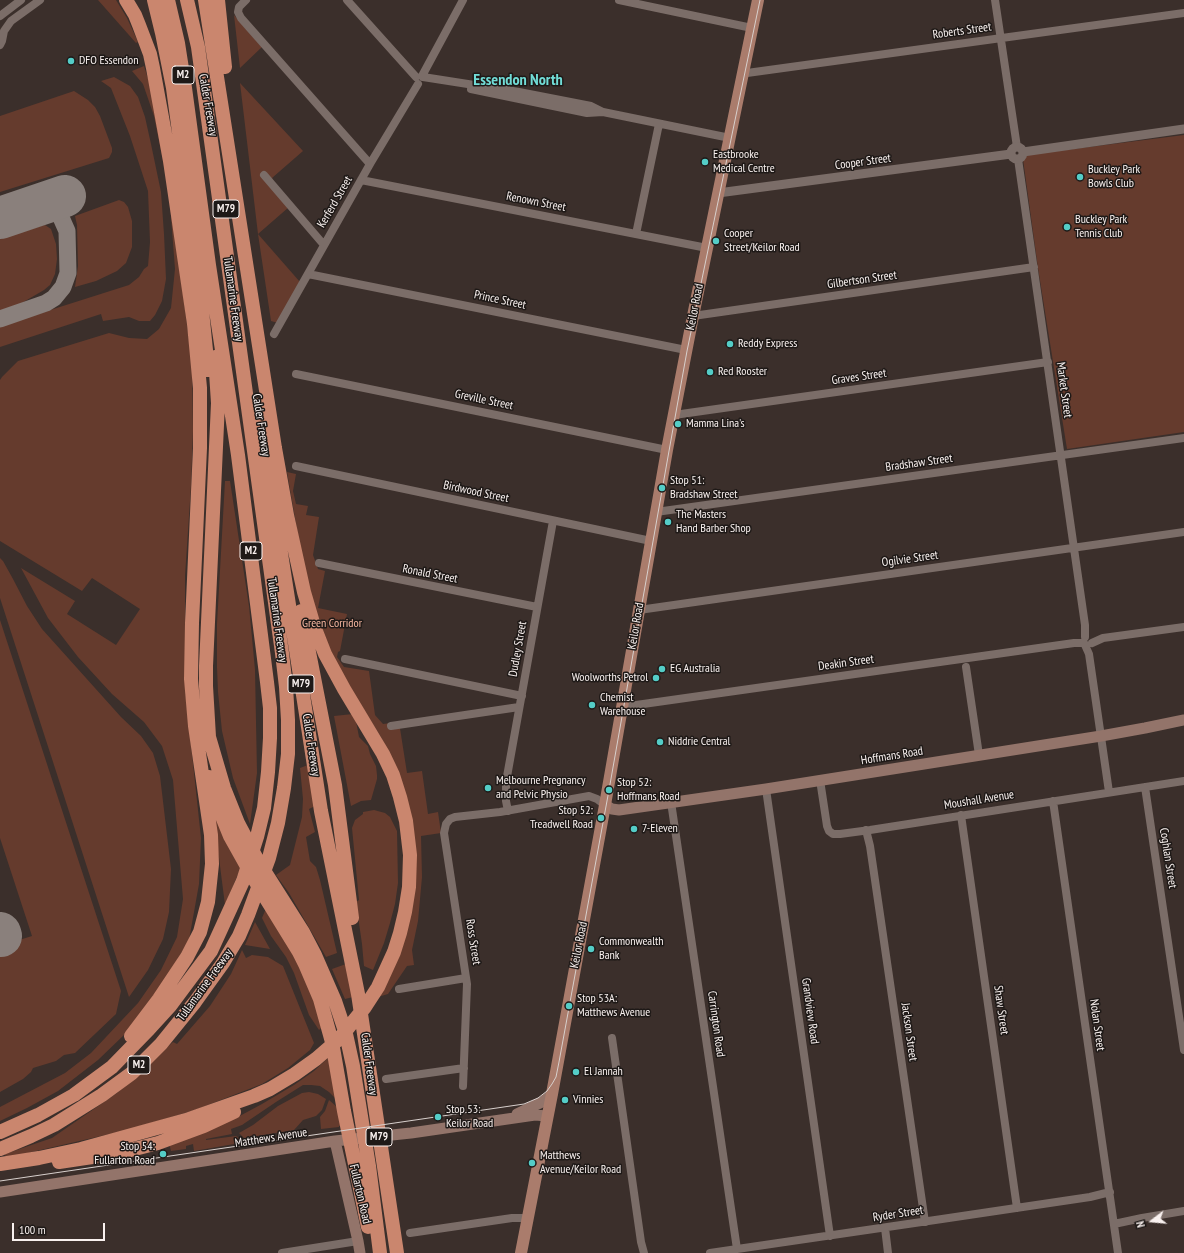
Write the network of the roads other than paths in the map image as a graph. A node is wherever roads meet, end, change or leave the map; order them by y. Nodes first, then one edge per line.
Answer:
1 (21, 0) edge
2 (40, 0) edge
3 (126, 0) edge
4 (154, 0) edge
5 (168, 0) edge
6 (187, 0) edge
7 (205, 0) edge
8 (218, 0) edge
9 (246, 0) edge
10 (347, 0) edge
11 (463, 0) edge
12 (619, 0) edge
13 (758, 0) edge
14 (995, 0) edge
15 (1184, 13) edge
16 (0, 16) edge
17 (752, 28) junction
18 (2, 32) edge
19 (1001, 38) junction
20 (0, 45) edge
21 (198, 46) junction
22 (168, 59) junction
23 (743, 72) junction
24 (420, 79) junction
25 (659, 124) junction
26 (1184, 129) edge
27 (730, 138) junction
28 (1017, 153) junction
29 (370, 164) junction
30 (264, 175) dead end
31 (361, 180) junction
32 (718, 193) junction
33 (636, 234) junction
34 (324, 245) junction
35 (707, 248) junction
36 (209, 265) junction
37 (1034, 267) junction
38 (248, 274) junction
39 (308, 274) junction
40 (187, 276) junction
41 (693, 316) junction
42 (274, 334) dead end
43 (686, 350) junction
44 (1048, 362) junction
45 (296, 374) dead end
46 (674, 415) junction
47 (1184, 438) edge
48 (667, 450) junction
49 (1061, 456) junction
50 (296, 466) dead end
51 (656, 512) junction
52 (287, 515) junction
53 (553, 520) junction
54 (1184, 532) edge
55 (651, 541) junction
56 (1074, 548) junction
57 (319, 564) dead end
58 (537, 607) junction
59 (639, 610) junction
60 (1184, 627) edge
61 (1088, 640) junction
62 (345, 659) dead end
63 (966, 667) dead end
64 (522, 696) junction
65 (622, 707) junction
66 (194, 708) junction
67 (519, 708) junction
68 (1184, 720) edge
69 (391, 726) dead end
70 (1101, 736) junction
71 (209, 738) junction
72 (979, 755) junction
73 (820, 780) junction
74 (1184, 781) edge
75 (1145, 787) junction
76 (766, 789) junction
77 (1109, 792) junction
78 (1054, 801) junction
79 (672, 802) junction
80 (605, 805) junction
81 (504, 812) junction
82 (961, 815) junction
83 (868, 830) junction
84 (466, 978) junction
85 (1184, 981) edge
86 (1174, 982) junction
87 (399, 989) dead end
88 (358, 994) junction
89 (612, 1038) dead end
90 (1184, 1050) edge
91 (464, 1068) junction
92 (386, 1079) dead end
93 (463, 1086) dead end
94 (270, 1089) junction
95 (552, 1094) junction
96 (38, 1115) junction
97 (547, 1116) junction
98 (501, 1120) junction
99 (0, 1132) edge
100 (339, 1146) junction
101 (0, 1149) edge
102 (0, 1164) edge
103 (0, 1171) edge
104 (0, 1192) edge
105 (1110, 1194) junction
106 (1017, 1208) junction
107 (1184, 1211) edge
108 (527, 1218) junction
109 (924, 1222) junction
110 (1114, 1222) junction
111 (884, 1228) junction
112 (410, 1233) dead end
113 (830, 1236) junction
114 (358, 1241) junction
115 (641, 1242) junction
116 (737, 1249) junction
117 (282, 1253) edge
118 (360, 1253) edge
119 (373, 1253) edge
120 (380, 1253) edge
121 (396, 1253) edge
122 (520, 1253) edge
123 (641, 1253) edge
124 (644, 1253) edge
125 (710, 1253) edge
126 (888, 1253) edge
127 (1118, 1253) edge

1 - 16 street
2 - 18 street
3 - 40 highway
4 - 22 highway
5 - 36 highway, Tullamarine Freeway / M2
6 - 21 highway, Tullamarine Freeway / M2
7 - 38 highway
8 - 38 highway
9 - 29 street
10 - 24 street
11 - 24 street, Kerferd Street
12 - 17 street
13 - 17 main road, Keilor Road
14 - 19 street, Market Street
15 - 19 street, Roberts Street
17 - 23 main road, Keilor Road
18 - 20 street
19 - 23 street, Roberts Street
19 - 28 street, Market Street
21 - 88 highway, Calder Freeway / M79
21 - 101 highway, Tullamarine Freeway / M2
22 - 40 highway
22 - 71 highway
23 - 27 main road, Keilor Road
24 - 25 street
24 - 29 street, Kerferd Street
25 - 27 street
25 - 33 street
26 - 28 street, Cooper Street
27 - 32 main road, Keilor Road
28 - 32 street, Cooper Street
28 - 37 street, Market Street
29 - 31 street, Kerferd Street
30 - 34 street
31 - 33 street, Renown Street
31 - 34 street, Kerferd Street
32 - 35 main road, Keilor Road
33 - 35 street, Renown Street
34 - 39 street, Kerferd Street
35 - 41 main road, Keilor Road
36 - 71 highway, Calder Freeway / M79
36 - 96 highway, Tullamarine Freeway / M2
37 - 41 street, Gilbertson Street
37 - 44 street, Market Street
38 - 52 highway
39 - 42 street, Kerferd Street
39 - 43 street, Prince Street
40 - 66 highway
41 - 43 main road, Keilor Road
43 - 46 main road, Keilor Road
44 - 46 street, Graves Street
44 - 49 street, Market Street
45 - 48 street, Greville Street
46 - 48 main road, Keilor Road
47 - 49 street, Bradshaw Street
48 - 51 main road, Keilor Road
49 - 51 street, Bradshaw Street
49 - 56 street, Market Street
50 - 53 street, Birdwood Street
51 - 55 main road, Keilor Road
52 - 88 highway
52 - 94 highway
53 - 55 street, Birdwood Street
53 - 58 street, Dudley Street
54 - 56 street, Ogilvie Street
55 - 59 main road, Keilor Road
56 - 59 street, Ogilvie Street
56 - 61 street, Market Street
57 - 58 street, Ronald Street
58 - 64 street, Dudley Street
59 - 65 main road, Keilor Road
60 - 61 street
61 - 65 street, Deakin Street
61 - 70 street, Market Street
62 - 64 street
63 - 72 street
64 - 67 street, Dudley Street
65 - 80 main road, Keilor Road
66 - 96 highway
66 - 119 highway
67 - 69 street
67 - 81 street, Dudley Street
68 - 70 main road, Hoffmans Road
70 - 72 main road, Hoffmans Road
70 - 77 street, Market Street
71 - 120 highway, Calder Freeway / M79
72 - 73 main road, Hoffmans Road
73 - 76 main road, Hoffmans Road
73 - 83 street, Moushall Avenue
74 - 75 street, Moushall Avenue
75 - 77 street, Moushall Avenue
75 - 86 street, Coghlan Street
76 - 79 main road, Hoffmans Road
76 - 113 street, Grandview Road
77 - 78 street, Moushall Avenue
78 - 82 street, Moushall Avenue
78 - 105 street, Nolan Street
79 - 80 main road, Hoffmans Road
79 - 116 street, Carrington Road
80 - 81 street
80 - 95 main road, Keilor Road
81 - 84 street, Ross Street
82 - 83 street, Moushall Avenue
82 - 106 street, Shaw Street
83 - 109 street, Jackson Street
84 - 87 street
84 - 91 street, Ross Street
85 - 86 street
86 - 90 street, Coghlan Street
88 - 121 highway, Calder Freeway / M79
89 - 115 street
91 - 92 street
91 - 93 street, Ross Street
94 - 102 highway
94 - 103 highway
95 - 97 main road, Keilor Road
95 - 98 main road
96 - 99 highway, Tullamarine Freeway / M2
97 - 98 main road, Matthews Avenue
97 - 108 main road, Keilor Road
98 - 100 main road, Matthews Avenue
100 - 104 main road, Matthews Avenue
100 - 114 main road, Fullarton Road
105 - 106 street, Ryder Street
105 - 110 street, Nolan Street
106 - 109 street, Ryder Street
107 - 110 street
108 - 112 street
108 - 122 main road, Keilor Road
109 - 111 street, Ryder Street
110 - 127 street, Nolan Street
111 - 113 street, Ryder Street
111 - 126 street
113 - 116 street, Ryder Street
114 - 117 street
114 - 118 main road, Fullarton Road
115 - 123 street
115 - 124 street
116 - 125 street, Ryder Street

